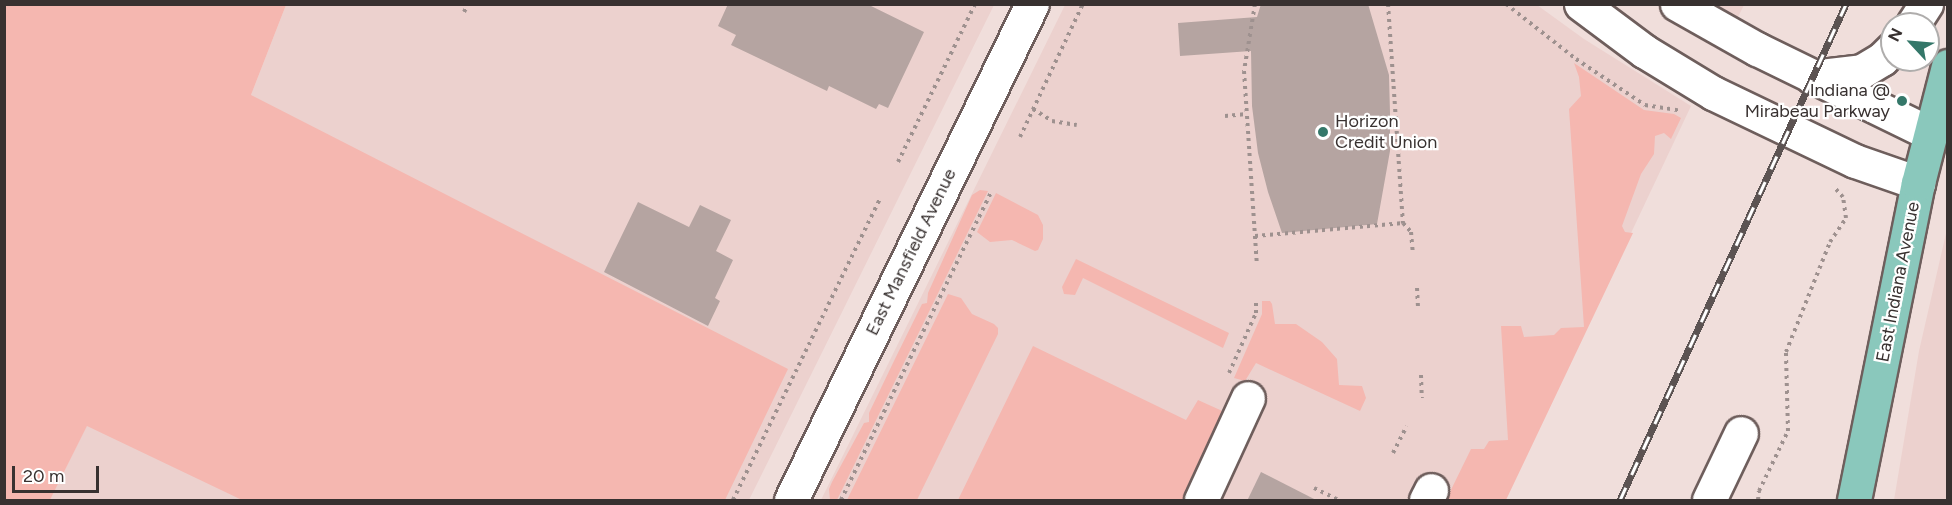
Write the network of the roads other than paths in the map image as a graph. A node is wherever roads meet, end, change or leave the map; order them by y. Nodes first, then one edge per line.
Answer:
1 (1032, 4) edge
2 (1581, 4) edge
3 (1677, 4) edge
4 (1880, 60) edge
5 (1947, 66) edge
6 (1812, 78) junction
7 (1929, 133) junction
8 (1918, 183) junction
9 (1238, 387) road end
10 (1741, 433) dead end
11 (791, 501) edge
12 (1201, 501) edge
13 (1709, 501) edge
14 (1854, 501) edge

1 - 11 street, East Mansfield Avenue
2 - 8 street
3 - 6 street
4 - 6 street
5 - 7 main road, East Indiana Avenue
6 - 7 street
7 - 8 main road, East Indiana Avenue
8 - 14 main road, East Indiana Avenue
9 - 12 street
10 - 13 street

